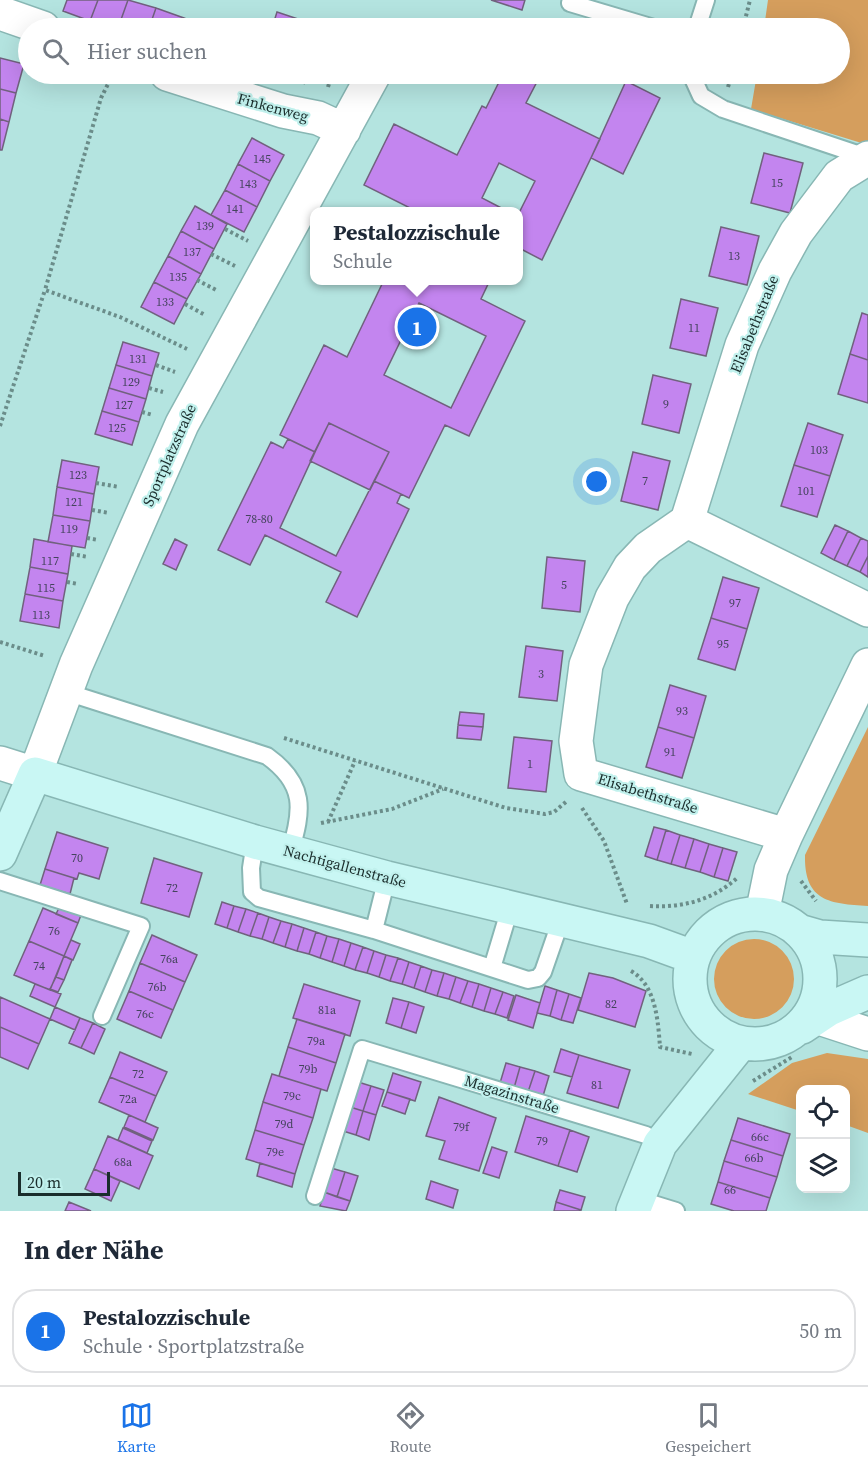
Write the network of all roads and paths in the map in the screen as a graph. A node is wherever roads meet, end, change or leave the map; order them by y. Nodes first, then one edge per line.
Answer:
1 (571, 0) edge
2 (706, 0) edge
3 (750, 0) edge
4 (0, 13) edge
5 (620, 18) edge
6 (701, 18) edge
7 (746, 18) edge
8 (18, 19) edge
9 (108, 84) edge
10 (197, 84) edge
11 (369, 84) edge
12 (696, 84) edge
13 (344, 130) junction
14 (867, 157) edge
15 (45, 290) junction
16 (214, 363) junction
17 (0, 426) edge
18 (687, 521) junction
19 (868, 610) edge
20 (0, 642) edge
21 (868, 665) edge
22 (71, 679) junction
23 (355, 761) dead end
24 (0, 763) edge
25 (35, 774) junction
26 (577, 783) junction
27 (328, 823) junction
28 (786, 835) junction
29 (294, 839) junction
30 (255, 842) junction
31 (0, 854) edge
32 (771, 870) junction
33 (387, 878) junction
34 (0, 881) edge
35 (820, 904) dead end
36 (628, 905) dead end
37 (510, 908) junction
38 (762, 914) junction
39 (561, 921) junction
40 (374, 930) junction
41 (799, 931) junction
42 (868, 940) edge
43 (693, 957) junction
44 (492, 968) junction
45 (868, 992) edge
46 (102, 1016) dead end
47 (805, 1024) junction
48 (868, 1034) edge
49 (741, 1043) junction
50 (660, 1144) junction
51 (315, 1196) dead end
52 (635, 1205) edge
53 (676, 1211) edge

1 - 5 lane
2 - 6 lane
3 - 7 path
4 - 8 street
9 - 15 path
10 - 13 street, Finkenweg
11 - 13 street, Sportplatzstraße
12 - 14 lane
13 - 16 street, Sportplatzstraße
14 - 18 street, Elisabethstraße
15 - 16 path
15 - 17 path
16 - 22 street, Sportplatzstraße
18 - 19 street
18 - 26 street, Elisabethstraße
20 - 22 path
21 - 28 street
22 - 25 street, Sportplatzstraße
22 - 29 lane
23 - 27 path
24 - 25 street, Nachtigallenstraße
25 - 30 main road, Nachtigallenstraße
25 - 31 main road, Sportplatzstraße
26 - 27 path
26 - 28 street, Elisabethstraße
26 - 36 path
27 - 29 path
28 - 32 street
29 - 30 main road, Nachtigallenstraße
29 - 33 main road, Nachtigallenstraße
30 - 40 lane
32 - 35 path
32 - 38 street
33 - 37 main road, Nachtigallenstraße
33 - 40 lane
34 - 46 lane
37 - 39 main road, Nachtigallenstraße
37 - 44 lane
38 - 41 main road
38 - 43 main road
39 - 43 main road, Nachtigallenstraße
39 - 44 lane
40 - 44 lane
41 - 42 main road
41 - 47 main road
43 - 49 main road
45 - 47 main road
47 - 48 street
47 - 49 main road
49 - 50 main road
50 - 51 lane, Magazinstraße
50 - 52 main road
52 - 53 lane

